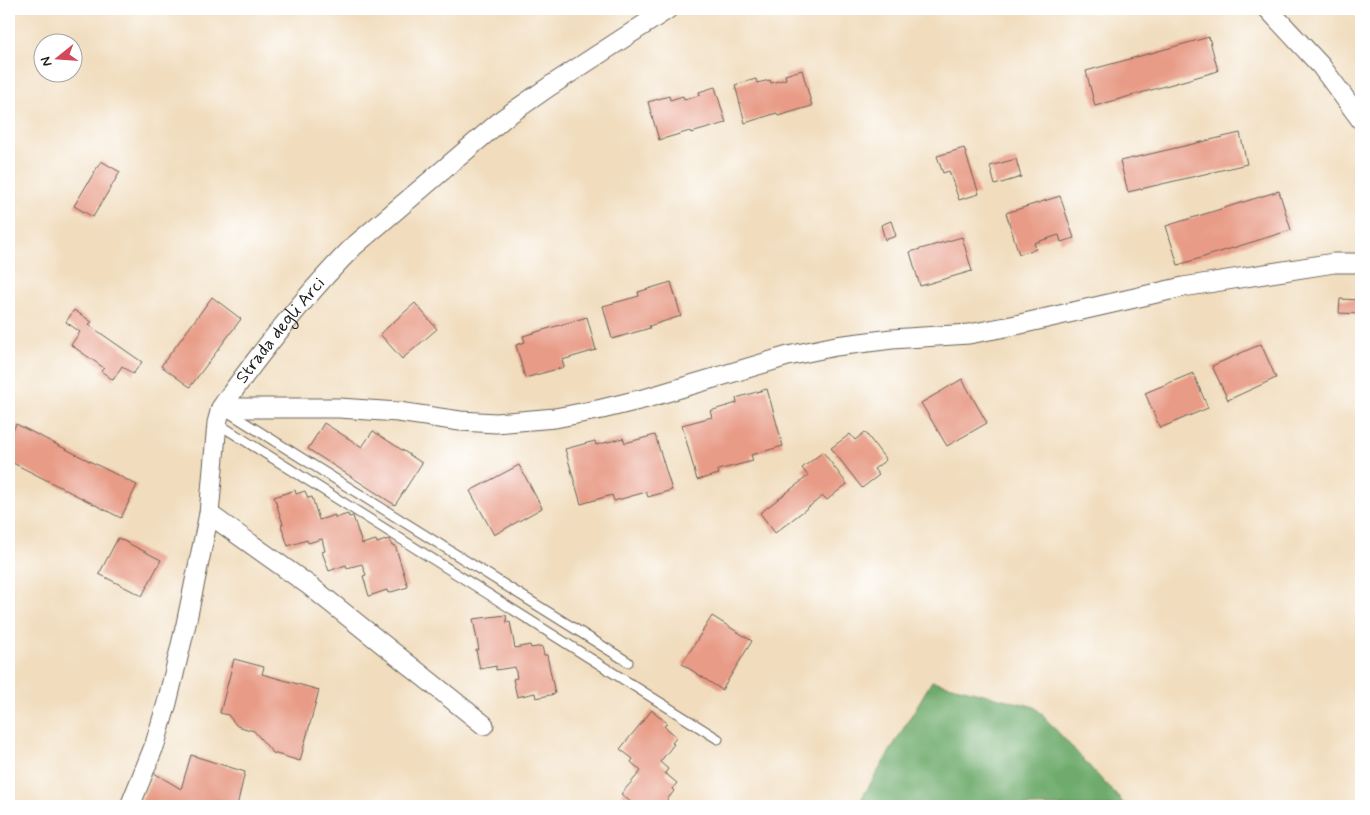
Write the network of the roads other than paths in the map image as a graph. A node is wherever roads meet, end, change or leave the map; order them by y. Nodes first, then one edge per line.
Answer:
1 (668, 9) edge
2 (1268, 9) edge
3 (1361, 120) edge
4 (1361, 263) edge
5 (219, 415) junction
6 (209, 514) junction
7 (628, 662) dead end
8 (484, 725) dead end
9 (718, 739) dead end
10 (130, 806) edge

1 - 5 street, Strada degli Arci
2 - 3 street
4 - 5 street
5 - 6 street
5 - 7 lane
5 - 9 lane
6 - 8 street
6 - 10 street

